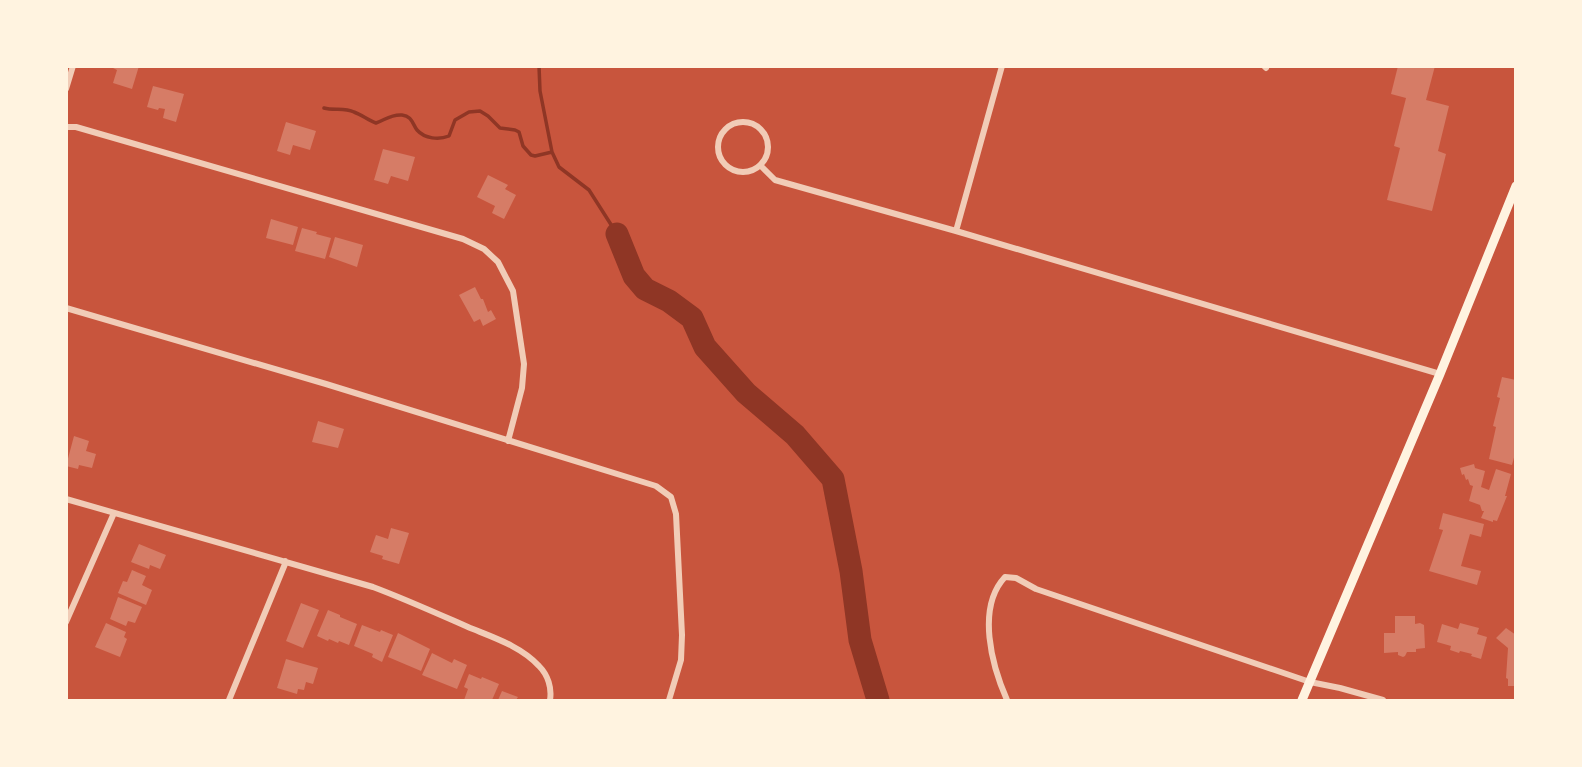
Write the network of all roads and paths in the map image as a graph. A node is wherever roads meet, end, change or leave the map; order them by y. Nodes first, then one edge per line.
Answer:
1 (73, 66) edge
2 (1002, 66) edge
3 (66, 89) edge
4 (66, 127) edge
5 (760, 165) junction
6 (1516, 186) edge
7 (956, 231) junction
8 (66, 308) edge
9 (1440, 374) junction
10 (508, 441) junction
11 (66, 499) edge
12 (114, 513) junction
13 (285, 561) junction
14 (66, 622) edge
15 (1311, 682) junction
16 (229, 701) edge
17 (550, 701) edge
18 (669, 701) edge
19 (1007, 701) edge
20 (1302, 701) edge
21 (1383, 701) edge

1 - 3 street
2 - 7 street
4 - 10 street
5 - 5 street
5 - 7 street
6 - 9 main road
7 - 9 street
8 - 10 street
9 - 15 main road
10 - 18 street
11 - 12 street
12 - 13 street
12 - 14 street
13 - 16 street
13 - 17 street
15 - 19 street
15 - 20 main road
15 - 21 street

